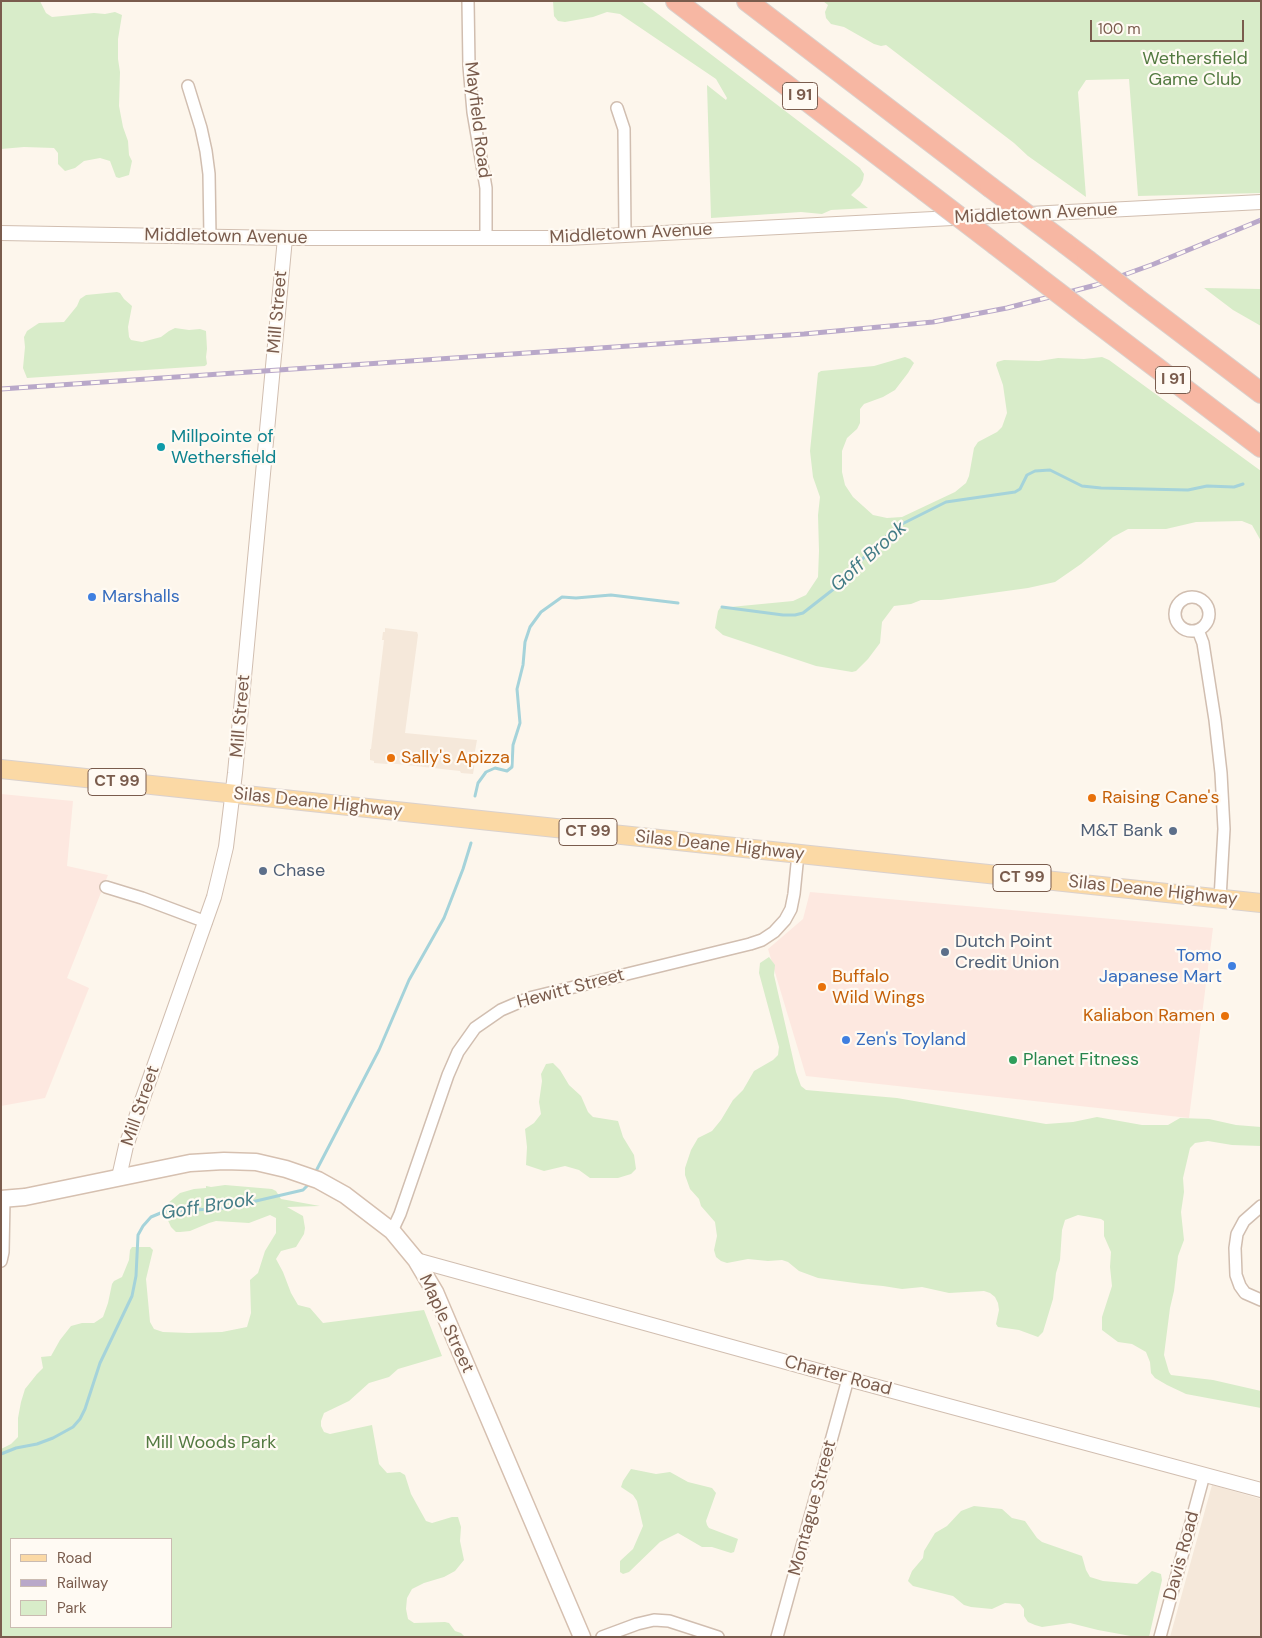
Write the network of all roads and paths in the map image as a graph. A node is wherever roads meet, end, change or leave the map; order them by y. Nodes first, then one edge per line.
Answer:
1 (468, 1) edge
2 (676, 1) edge
3 (747, 1) edge
4 (188, 86) dead end
5 (617, 108) dead end
6 (1261, 202) edge
7 (1, 233) edge
8 (625, 235) junction
9 (210, 237) junction
10 (285, 238) junction
11 (486, 238) junction
12 (1261, 393) edge
13 (1261, 447) edge
14 (1198, 630) dead end
15 (1, 769) edge
16 (233, 794) junction
17 (798, 854) junction
18 (106, 887) dead end
19 (1220, 899) junction
20 (1261, 903) edge
21 (206, 922) junction
22 (119, 1177) junction
23 (2, 1199) edge
24 (1261, 1206) edge
25 (392, 1231) junction
26 (416, 1260) junction
27 (1, 1261) edge
28 (1261, 1300) edge
29 (848, 1379) junction
30 (1204, 1475) junction
31 (1261, 1490) edge
32 (582, 1637) edge
33 (602, 1637) edge
34 (718, 1637) edge
35 (777, 1637) edge
36 (1160, 1637) edge

1 - 11 street, Mayfield Road
2 - 13 highway, I 91, bridge
3 - 12 highway, I 91, bridge
4 - 9 street
5 - 8 street
6 - 8 street, Middletown Avenue
7 - 9 street, Middletown Avenue
8 - 11 street, Middletown Avenue
9 - 10 street, Middletown Avenue
10 - 11 street, Middletown Avenue
10 - 16 street, Mill Street
14 - 19 street
15 - 16 main road, Silas Deane Highway / CT 99
16 - 17 main road, Silas Deane Highway / CT 99
16 - 21 street, Mill Street
17 - 19 main road, Silas Deane Highway / CT 99
17 - 25 street, Hewitt Street
18 - 21 street
19 - 20 main road, Silas Deane Highway / CT 99
21 - 22 street, Mill Street
22 - 23 main road, Maple Street
22 - 25 main road, Maple Street
23 - 27 street
24 - 28 street
25 - 26 main road, Maple Street
26 - 29 street, Charter Road
26 - 32 main road, Maple Street
29 - 30 street, Charter Road
29 - 35 street, Montague Street
30 - 31 street, Charter Road
30 - 36 street, Davis Road
33 - 34 street

